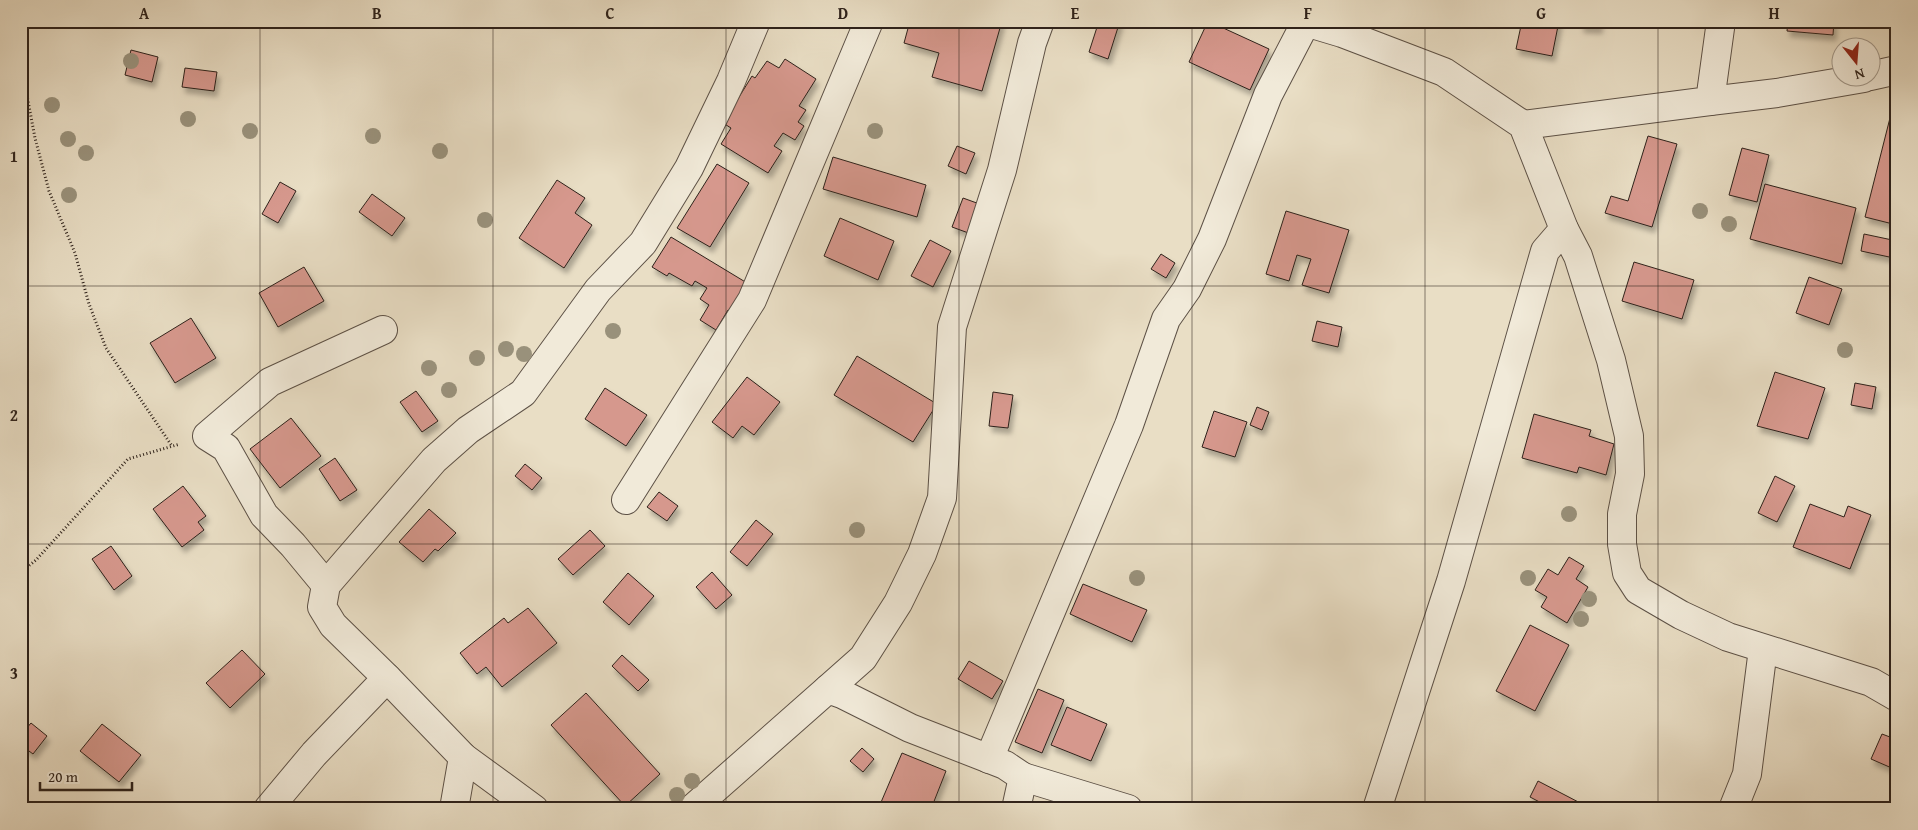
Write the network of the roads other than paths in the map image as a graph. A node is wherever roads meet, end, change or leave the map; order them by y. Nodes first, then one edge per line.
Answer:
1 (756, 21) edge
2 (869, 21) edge
3 (1040, 21) edge
4 (1721, 21) edge
5 (1304, 22) edge
6 (1897, 70) edge
7 (1880, 74) edge
8 (1830, 84) edge
9 (1710, 101) junction
10 (1524, 125) junction
11 (1564, 229) junction
12 (383, 330) dead end
13 (626, 500) dead end
14 (326, 585) junction
15 (1763, 649) junction
16 (387, 678) junction
17 (828, 689) junction
18 (1896, 694) edge
19 (463, 757) junction
20 (989, 759) junction
21 (1023, 777) junction
22 (268, 809) edge
23 (454, 809) edge
24 (534, 809) edge
25 (692, 809) edge
26 (1016, 809) edge
27 (1128, 809) edge
28 (1376, 809) edge
29 (1733, 809) edge

1 - 14 street
2 - 13 street
3 - 17 street
4 - 9 street
5 - 10 street
5 - 20 street
6 - 7 street
8 - 9 street
9 - 10 street
10 - 11 street
11 - 15 street
11 - 28 street
12 - 14 street
14 - 16 street
15 - 18 street
15 - 29 street
16 - 19 street
16 - 22 street
17 - 20 street
17 - 25 street
19 - 23 street
19 - 24 street
20 - 21 street
21 - 26 street
21 - 27 street

